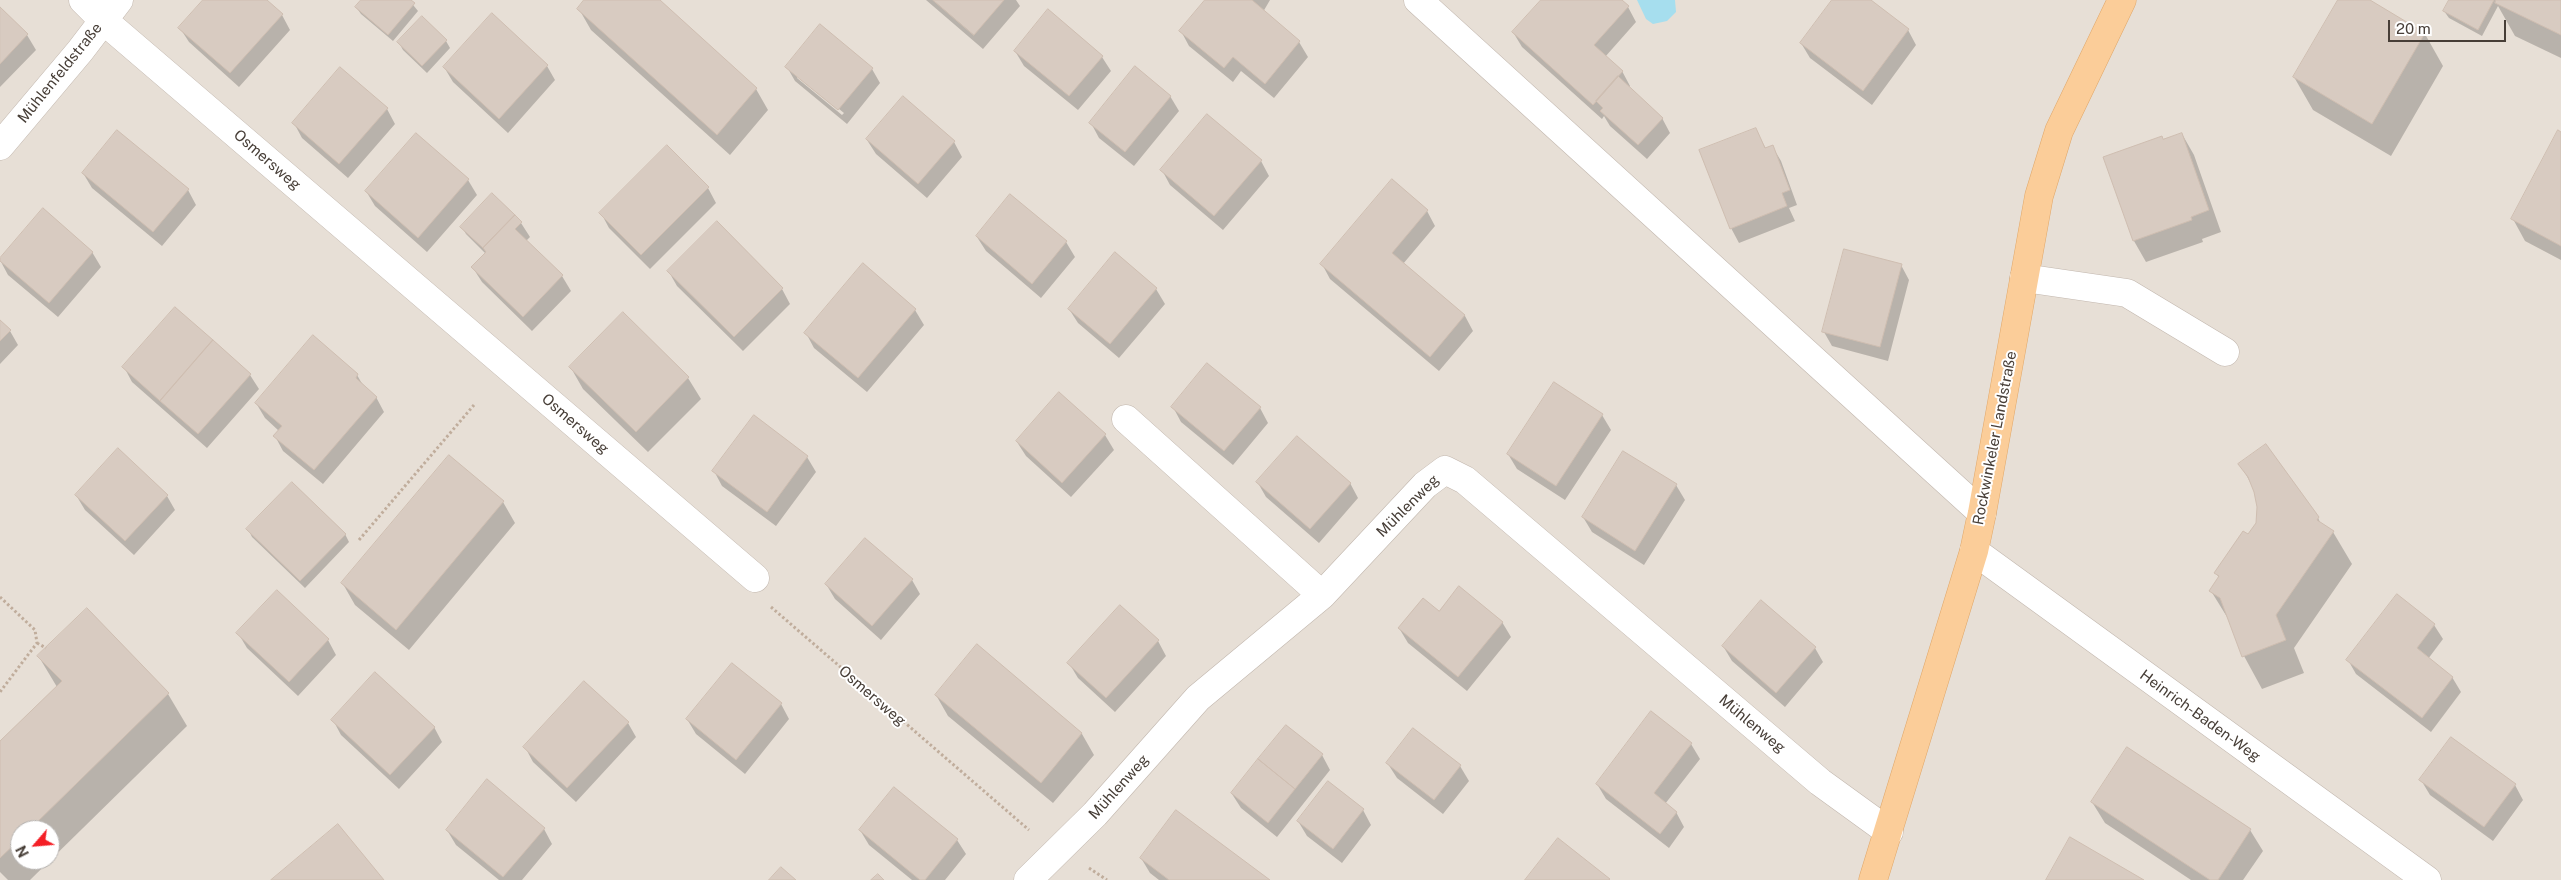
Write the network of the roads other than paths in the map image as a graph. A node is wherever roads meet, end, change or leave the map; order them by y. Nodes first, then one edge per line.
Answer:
1 (84, 0) edge
2 (1418, 0) edge
3 (2122, 0) edge
4 (111, 10) edge
5 (0, 146) edge
6 (2024, 278) junction
7 (2225, 352) dead end
8 (1126, 419) dead end
9 (1982, 513) junction
10 (1974, 551) junction
11 (755, 578) road end
12 (1322, 595) junction
13 (1889, 832) junction
14 (1028, 880) edge
15 (1873, 880) edge
16 (2427, 880) edge

1 - 4 street, Osmersweg
2 - 9 street
3 - 6 main road, Rockwinkeler Landstraße
4 - 5 street, Mühlenfeldstraße
4 - 11 street, Osmersweg
6 - 7 street
6 - 9 main road, Rockwinkeler Landstraße
8 - 12 street
9 - 10 main road, Rockwinkeler Landstraße
10 - 13 main road, Rockwinkeler Landstraße
10 - 16 street, Heinrich-Baden-Weg
12 - 13 street, Mühlenweg
12 - 14 street, Mühlenweg
13 - 15 main road, Rockwinkeler Landstraße

